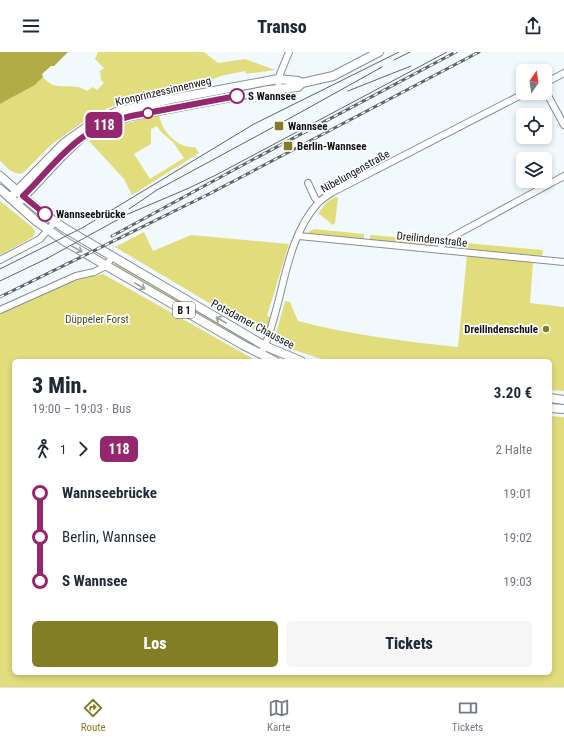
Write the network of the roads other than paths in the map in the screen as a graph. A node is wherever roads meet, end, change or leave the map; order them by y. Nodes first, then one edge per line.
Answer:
1 (289, 52) edge
2 (379, 52) edge
3 (564, 73) edge
4 (278, 79) junction
5 (552, 79) edge
6 (302, 83) junction
7 (279, 88) junction
8 (516, 98) edge
9 (550, 100) edge
10 (150, 103) junction
11 (152, 112) junction
12 (564, 125) edge
13 (0, 176) edge
14 (564, 176) edge
15 (35, 178) junction
16 (308, 183) dead end
17 (0, 189) edge
18 (20, 194) junction
19 (13, 201) junction
20 (319, 202) junction
21 (55, 222) junction
22 (48, 230) junction
23 (298, 236) junction
24 (441, 250) junction
25 (112, 257) junction
26 (0, 260) edge
27 (564, 262) edge
28 (106, 266) junction
29 (0, 310) edge
30 (265, 346) junction
31 (261, 355) junction
32 (270, 359) edge
33 (296, 359) edge
34 (552, 398) edge
35 (564, 400) edge
36 (552, 408) edge
37 (564, 409) edge

1 - 4 street
2 - 6 main road, Kronprinzessinnenweg
3 - 5 street
4 - 6 main road, Kronprinzessinnenweg
4 - 7 street
4 - 10 main road, Kronprinzessinnenweg
6 - 7 main road, Kronprinzessinnenweg
7 - 11 main road, Kronprinzessinnenweg
8 - 20 street, Nibelungenstraße
9 - 12 street
10 - 11 main road
10 - 15 main road, Kronprinzessinnenweg
11 - 15 main road, Kronprinzessinnenweg
13 - 18 main road, B 1
14 - 24 street
15 - 18 main road, Kronprinzessinnenweg
16 - 20 street
17 - 19 main road, B 1
18 - 19 main road, Kronprinzessinnenweg
18 - 21 main road, B 1
19 - 22 main road, B 1
20 - 23 street, Nibelungenstraße
21 - 22 street
21 - 25 main road, B 1
22 - 26 street
22 -> 28 main road, B 1
23 - 24 street, Dreilindenstraße
23 - 30 street, Nibelungenstraße
24 - 27 street, Dreilindenstraße
25 - 28 street
30 -> 25 main road, Potsdamer Chaussee / B 1
28 - 29 street
28 -> 31 main road, Potsdamer Chaussee / B 1
30 - 31 street, Nibelungenstraße
30 - 33 main road, Potsdamer Chaussee / B 1
31 - 32 main road, Potsdamer Chaussee / B 1
34 - 35 main road
36 - 37 main road

